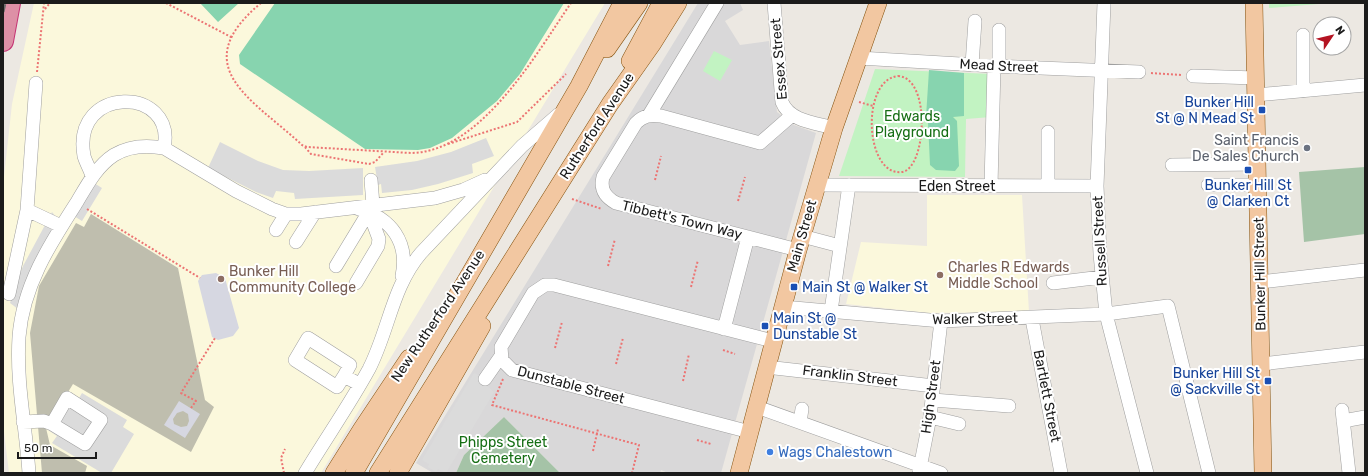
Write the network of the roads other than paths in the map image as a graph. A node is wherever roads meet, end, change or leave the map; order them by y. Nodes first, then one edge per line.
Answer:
1 (10, 3) edge
2 (622, 3) edge
3 (639, 3) edge
4 (661, 3) edge
5 (678, 3) edge
6 (717, 3) edge
7 (774, 3) edge
8 (878, 3) edge
9 (1104, 3) edge
10 (1254, 3) edge
11 (975, 21) dead end
12 (999, 30) dead end
13 (1303, 35) dead end
14 (3, 41) edge
15 (859, 58) junction
16 (972, 65) junction
17 (997, 67) junction
18 (1101, 70) junction
19 (1139, 72) road end
20 (1193, 76) road end
21 (36, 83) road end
22 (1365, 85) edge
23 (579, 86) junction
24 (1256, 87) junction
25 (1303, 90) junction
26 (610, 104) junction
27 (566, 108) junction
28 (649, 115) junction
29 (791, 116) junction
30 (834, 128) junction
31 (1048, 132) dead end
32 (164, 148) junction
33 (1258, 164) junction
34 (1172, 165) dead end
35 (496, 172) junction
36 (92, 176) junction
37 (371, 180) dead end
38 (818, 185) junction
39 (849, 185) junction
40 (1258, 185) junction
41 (991, 186) junction
42 (1048, 186) junction
43 (1097, 186) junction
44 (1208, 186) dead end
45 (371, 209) junction
46 (28, 210) junction
47 (315, 212) junction
48 (286, 214) junction
49 (61, 226) junction
50 (276, 230) dead end
51 (748, 237) junction
52 (296, 242) dead end
53 (488, 242) junction
54 (800, 243) junction
55 (840, 246) junction
56 (518, 251) junction
57 (336, 266) dead end
58 (1365, 270) edge
59 (1102, 277) junction
60 (401, 282) junction
61 (1053, 282) dead end
62 (1260, 282) junction
63 (356, 283) dead end
64 (9, 294) dead end
65 (783, 307) junction
66 (831, 311) junction
67 (1106, 314) junction
68 (1032, 319) junction
69 (940, 321) junction
70 (724, 329) junction
71 (773, 341) junction
72 (1365, 352) edge
73 (501, 356) junction
74 (1262, 364) junction
75 (766, 367) junction
76 (344, 376) dead end
77 (485, 379) dead end
78 (359, 384) junction
79 (934, 386) junction
80 (933, 400) junction
81 (1009, 406) dead end
82 (757, 407) junction
83 (802, 409) dead end
84 (930, 417) junction
85 (1365, 417) edge
86 (23, 422) junction
87 (800, 422) junction
88 (52, 424) dead end
89 (959, 424) dead end
90 (750, 432) junction
91 (318, 451) junction
92 (920, 469) edge
93 (29, 473) edge
94 (305, 473) edge
95 (313, 473) edge
96 (334, 473) edge
97 (354, 473) edge
98 (378, 473) edge
99 (398, 473) edge
100 (739, 473) edge
101 (941, 473) edge
102 (1061, 473) edge
103 (1147, 473) edge
104 (1209, 473) edge
105 (1263, 473) edge
106 (1348, 473) edge

1 - 14 highway
2 - 23 main road
3 - 23 main road
4 - 26 main road
5 - 26 main road, Rutherford Avenue
6 - 28 street
7 - 29 street, Essex Street
8 - 15 main road, Main Street
9 - 18 street, Russell Street
10 - 24 main road, Bunker Hill Street
11 - 16 street
12 - 17 street
13 - 25 street
15 - 16 street, Mead Street
15 - 30 main road, Main Street
16 - 17 street, Mead Street
17 - 18 street, Mead Street
17 - 41 street
18 - 19 street, Mead Street
18 - 43 street, Russell Street
20 - 24 street
21 - 46 street
22 - 25 street
23 - 27 main road
24 - 25 street
24 - 33 main road, Bunker Hill Street
26 - 56 main road, Rutherford Avenue
27 - 35 street
27 - 53 main road
28 - 29 street
28 - 51 street, Tibbett's Town Way
29 - 30 street, Essex Street
30 - 38 main road, Main Street
31 - 42 street
32 - 36 street
32 - 36 street
32 - 48 street
33 - 34 street
33 - 40 main road, Bunker Hill Street
35 - 45 street
35 - 60 street
36 - 49 street
37 - 45 street
38 - 39 street, Eden Street
38 - 54 main road, Main Street
39 - 41 street, Eden Street
39 - 55 street
40 - 44 street
40 - 62 main road, Bunker Hill Street
41 - 42 street, Eden Street
42 - 43 street, Eden Street
43 - 59 street, Russell Street
45 - 47 street
45 - 57 street
45 - 60 street
45 - 63 street
46 - 49 street
46 - 64 street
47 - 48 street
47 - 52 street
48 - 50 street
49 - 86 street
51 - 54 street, Tibbett's Town Way
51 - 70 street
53 - 96 main road, New Rutherford Avenue
53 - 97 main road, New Rutherford Avenue
54 - 55 street, Tibbett's Town Way
54 - 65 main road, Main Street
55 - 66 street
56 - 98 main road
56 - 99 main road
58 - 62 street
59 - 61 street
59 - 67 street, Russell Street
60 - 78 street
62 - 74 main road, Bunker Hill Street
65 - 66 street, Walker Street
65 - 71 main road, Main Street
66 - 69 street, Walker Street
67 - 68 street, Walker Street
67 - 103 street, Russell Street
67 - 104 street, Walker Street
68 - 69 street, Walker Street
68 - 102 street, Bartlett Street
69 - 79 street, High Street
70 - 71 street, Dunstable Street
70 - 73 street, Dunstable Street
71 - 75 main road, Main Street
72 - 74 street
73 - 77 street
73 - 90 street, Dunstable Street
74 - 105 main road, Bunker Hill Street
75 - 79 street, Franklin Street
75 - 82 main road, Main Street
76 - 78 street
78 - 91 street
79 - 80 street, High Street
80 - 81 street
80 - 84 street, High Street
82 - 87 street
82 - 90 main road, Main Street
83 - 87 street
84 - 89 street
84 - 92 street, High Street
85 - 106 street
86 - 88 street
86 - 93 street
87 - 92 street
90 - 100 main road, Main Street
91 - 94 street
91 - 95 street
92 - 101 street

